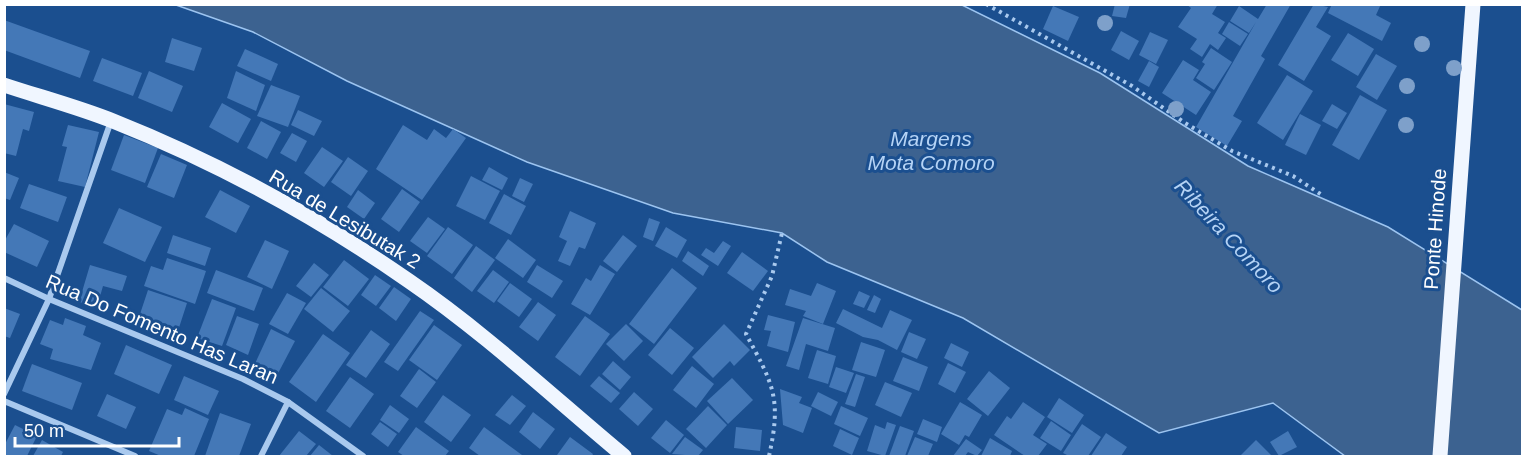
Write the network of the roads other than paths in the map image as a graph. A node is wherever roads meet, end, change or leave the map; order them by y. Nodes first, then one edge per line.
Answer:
1 (1473, 4) edge
2 (4, 85) edge
3 (112, 120) junction
4 (4, 278) edge
5 (49, 299) junction
6 (4, 394) edge
7 (4, 401) edge
8 (288, 402) junction
9 (135, 456) edge
10 (261, 456) edge
11 (363, 456) edge
12 (624, 456) edge
13 (1440, 456) edge

1 - 13 main road, Ponte Hinode
2 - 3 main road, Rua de Lesibutak 2
3 - 5 street
3 - 12 main road, Rua de Lesibutak 2
4 - 5 street, Rua Do Fomento Has Laran
5 - 6 street
5 - 8 street, Rua Do Fomento Has Laran
7 - 9 street
8 - 10 street
8 - 11 street, Rua Do Fomento Has Laran

